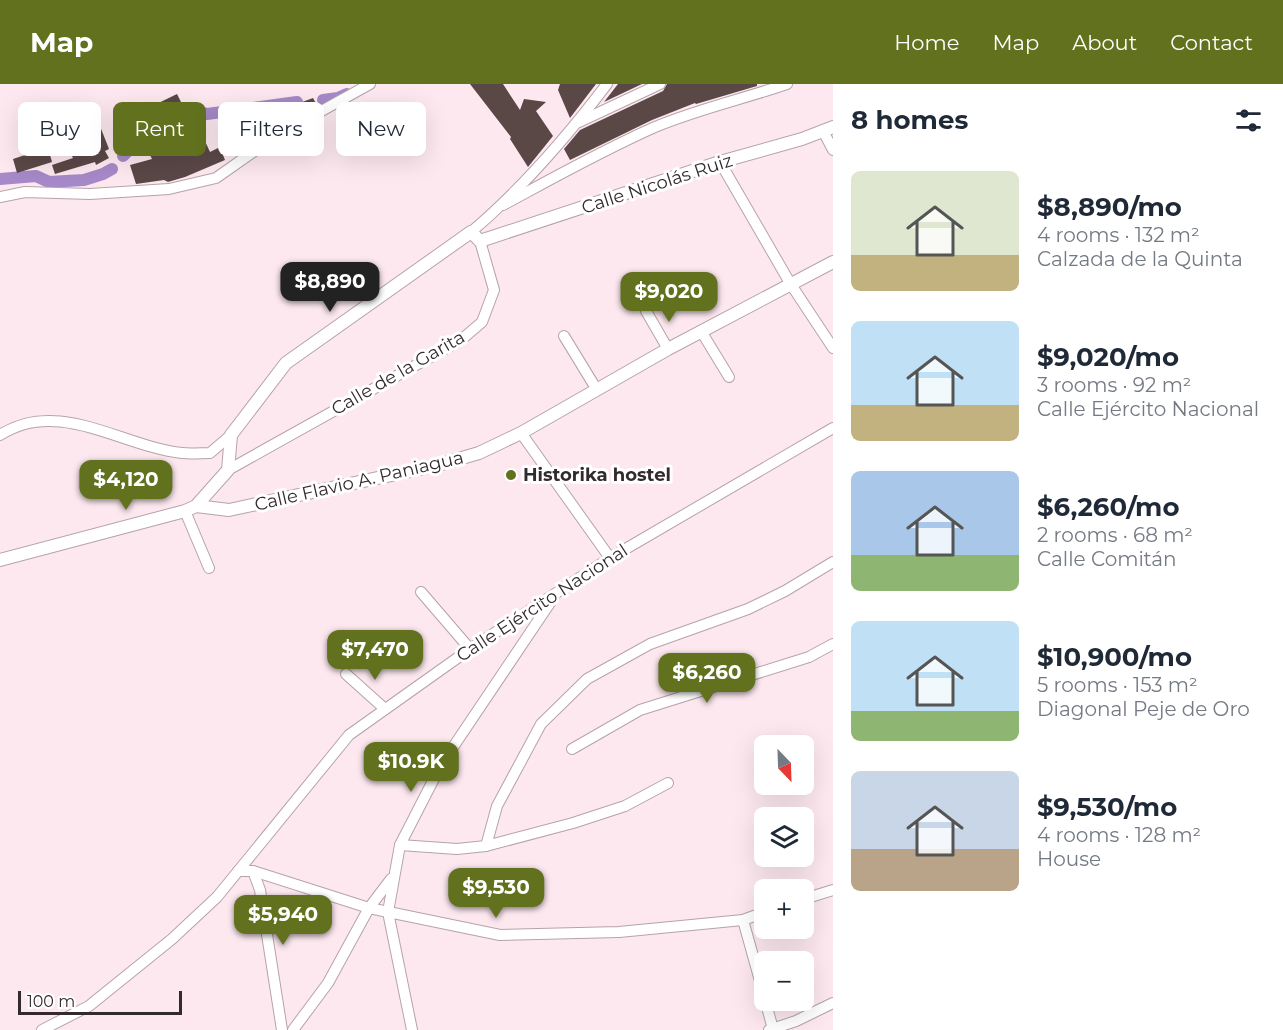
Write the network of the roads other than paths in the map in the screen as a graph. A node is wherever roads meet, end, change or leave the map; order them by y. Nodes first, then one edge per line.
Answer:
1 (370, 84) edge
2 (607, 84) edge
3 (660, 84) edge
4 (786, 84) edge
5 (577, 123) junction
6 (828, 129) edge
7 (833, 150) edge
8 (720, 162) junction
9 (0, 197) edge
10 (503, 205) junction
11 (476, 237) junction
12 (833, 262) edge
13 (790, 283) junction
14 (646, 311) dead end
15 (701, 331) junction
16 (564, 336) dead end
17 (833, 348) edge
18 (668, 349) junction
19 (729, 377) dead end
20 (597, 390) junction
21 (833, 428) edge
22 (521, 433) junction
23 (0, 435) edge
24 (231, 435) junction
25 (228, 470) junction
26 (191, 509) junction
27 (610, 558) junction
28 (0, 560) edge
29 (833, 562) edge
30 (209, 568) dead end
31 (421, 592) dead end
32 (557, 592) junction
33 (833, 644) edge
34 (470, 649) junction
35 (346, 674) dead end
36 (385, 709) junction
37 (572, 749) dead end
38 (668, 783) dead end
39 (400, 845) junction
40 (486, 846) junction
41 (238, 871) junction
42 (253, 871) junction
43 (393, 877) junction
44 (833, 890) edge
45 (814, 896) edge
46 (369, 909) junction
47 (388, 912) junction
48 (754, 916) edge
49 (743, 920) junction
50 (754, 960) edge
51 (833, 1003) edge
52 (767, 1011) edge
53 (771, 1029) edge
54 (42, 1030) edge
55 (282, 1030) edge
56 (293, 1030) edge
57 (412, 1030) edge

1 - 9 street
2 - 5 street
3 - 5 street
4 - 10 street
5 - 10 street
6 - 7 street
6 - 8 street, Calle Nicolás Ruiz
8 - 11 street, Calle Nicolás Ruiz
8 - 13 street
10 - 11 street
11 - 24 street, Calle Nicolás Ruiz
11 - 25 street, Calle de la Garita
12 - 13 street, Calle Flavio A. Paniagua
13 - 15 street, Calle Flavio A. Paniagua
13 - 17 street
14 - 18 street
15 - 18 street, Calle Flavio A. Paniagua
15 - 19 street
16 - 20 street
18 - 20 street, Calle Flavio A. Paniagua
20 - 22 street, Calle Flavio A. Paniagua
21 - 27 street, Calle Ejército Nacional
22 - 26 street, Calle Flavio A. Paniagua
22 - 27 street
23 - 24 street
24 - 25 street
25 - 26 street, Calle de la Garita
26 - 28 street
26 - 30 street
27 - 32 street, Calle Ejército Nacional
29 - 40 street
31 - 34 street
32 - 34 street, Calle Ejército Nacional
32 - 39 street
33 - 37 street
34 - 36 street, Calle Ejército Nacional
35 - 36 street
36 - 41 street, Calle Ejército Nacional
38 - 40 street
39 - 40 street
39 - 43 street
41 - 42 street
41 - 54 street, Calle Ejército Nacional
42 - 46 street
42 - 55 street
43 - 46 street
43 - 47 street
44 - 45 street
46 - 47 street
46 - 56 street
47 - 49 street
47 - 57 street
48 - 49 street
49 - 50 street
51 - 53 street
52 - 53 street

